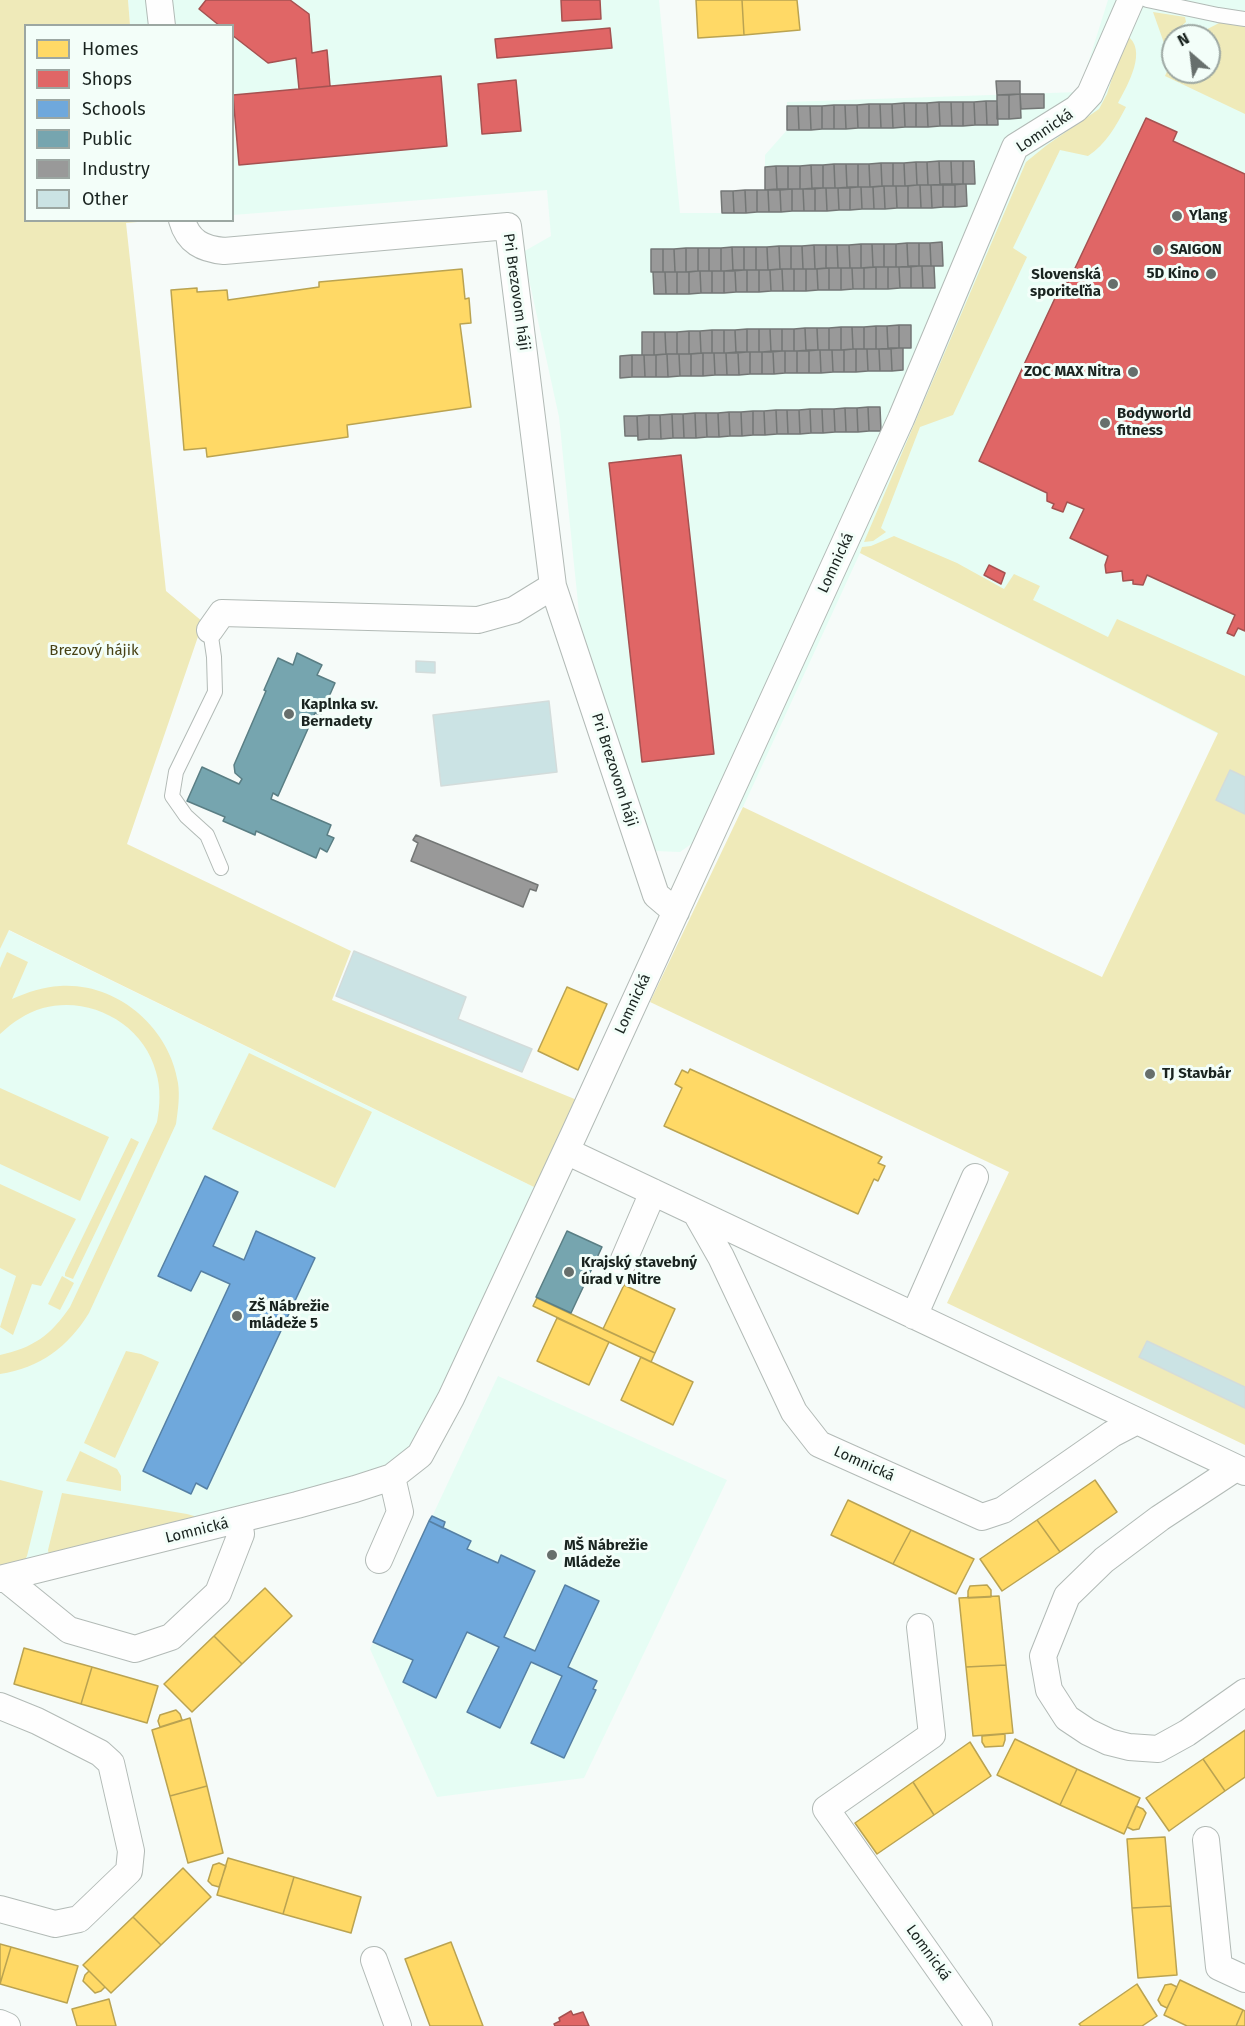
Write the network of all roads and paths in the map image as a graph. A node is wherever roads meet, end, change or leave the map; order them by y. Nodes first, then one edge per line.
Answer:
1 (159, 0) edge
2 (1131, 0) edge
3 (1147, 0) edge
4 (1245, 19) edge
5 (162, 24) edge
6 (182, 222) edge
7 (553, 586) junction
8 (210, 630) joint
9 (221, 868) dead end
10 (676, 912) junction
11 (566, 1151) junction
12 (975, 1177) dead end
13 (653, 1192) junction
14 (696, 1213) junction
15 (619, 1271) dead end
16 (914, 1316) junction
17 (1137, 1421) junction
18 (1240, 1470) edge
19 (392, 1477) junction
20 (239, 1520) junction
21 (379, 1560) dead end
22 (2, 1579) edge
23 (920, 1627) dead end
24 (1245, 1692) edge
25 (0, 1706) edge
26 (1206, 1840) dead end
27 (0, 1909) edge
28 (374, 1960) dead end
29 (1245, 1979) edge
30 (0, 2023) edge
31 (7, 2026) edge
32 (398, 2026) edge
33 (979, 2026) edge

1 - 5 street
2 - 10 street, Lomnická
3 - 4 lane
6 - 7 street, Pri Brezovom háji
7 - 8 street
7 - 10 street, Pri Brezovom háji
8 - 9 lane
10 - 11 street, Lomnická
11 - 13 street
11 - 19 street, Lomnická
12 - 16 street
13 - 14 street
13 - 15 street
14 - 16 street
14 - 17 street, Lomnická
16 - 17 street
17 - 18 street
18 - 24 street
19 - 20 street, Lomnická
19 - 21 street
20 - 22 street, Lomnická
20 - 22 street
23 - 33 street, Lomnická
25 - 27 street
26 - 29 street
28 - 32 street
30 - 31 street

